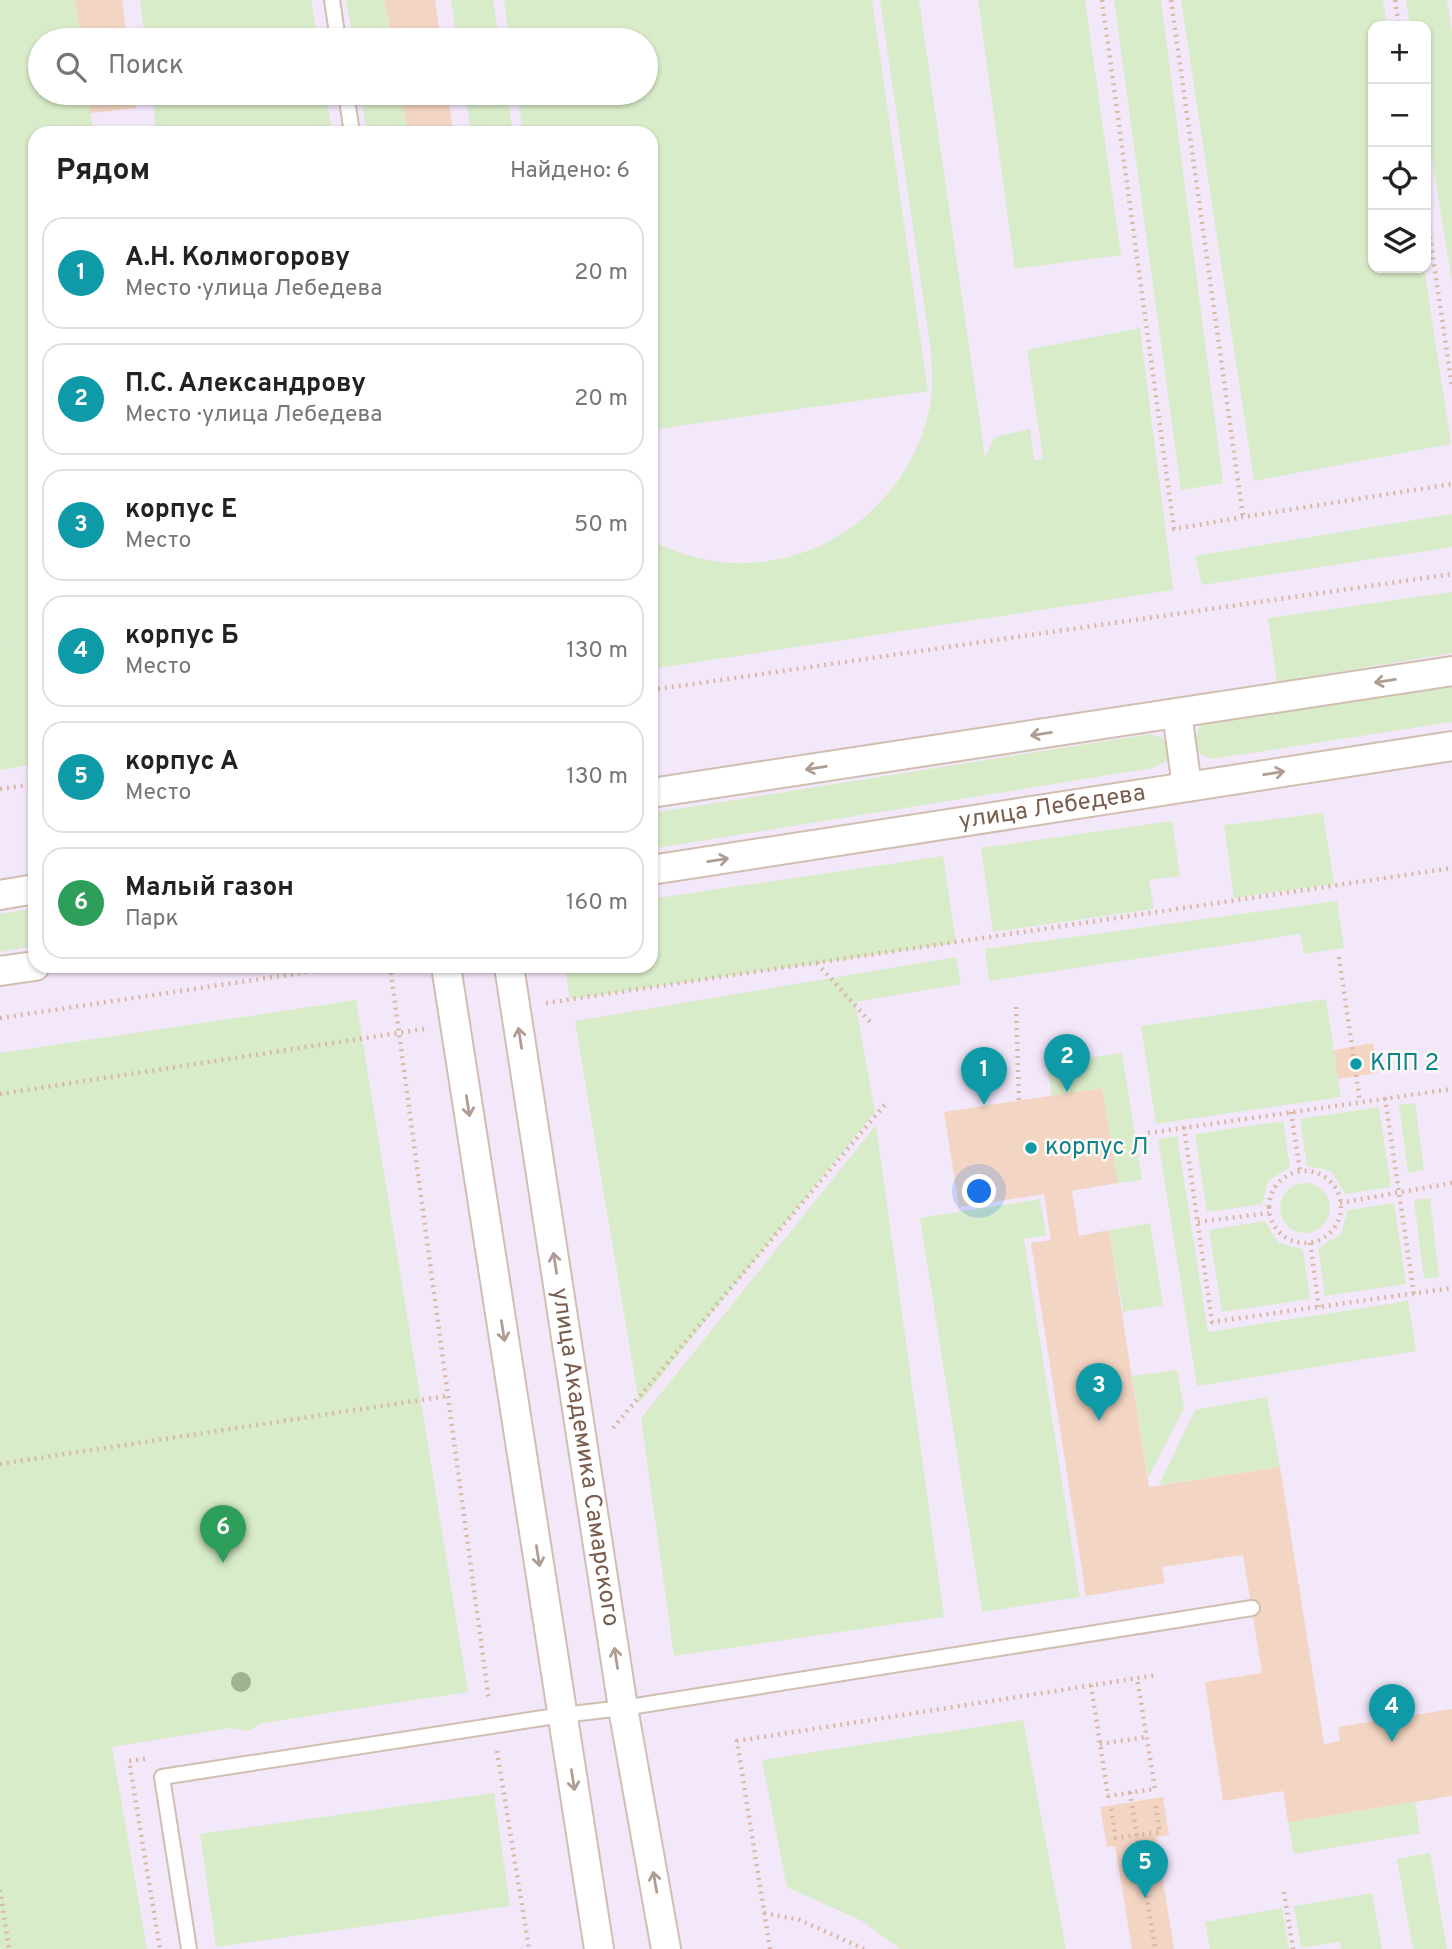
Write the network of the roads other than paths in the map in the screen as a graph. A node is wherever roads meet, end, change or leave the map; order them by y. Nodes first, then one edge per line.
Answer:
1 (332, 0) edge
2 (336, 28) edge
3 (348, 105) edge
4 (351, 126) edge
5 (1452, 671) edge
6 (1177, 713) junction
7 (1452, 746) edge
8 (1187, 787) junction
9 (658, 792) edge
10 (658, 869) edge
11 (28, 890) edge
12 (0, 895) edge
13 (28, 967) edge
14 (0, 971) edge
15 (447, 973) edge
16 (510, 973) edge
17 (1252, 1608) dead end
18 (623, 1708) junction
19 (562, 1715) junction
20 (189, 1949) edge
21 (599, 1949) edge
22 (666, 1949) edge

1 - 2 lane
3 - 4 lane
5 -> 6 street
6 - 8 street
6 -> 9 street
8 -> 7 street, улица Лебедева
10 -> 8 street, улица Лебедева
11 - 12 street
13 - 14 street
15 -> 19 street
18 -> 16 street, улица Академика Самарского
17 - 18 lane
18 - 19 lane
22 -> 18 street, улица Академика Самарского
19 - 20 lane
19 -> 21 street

